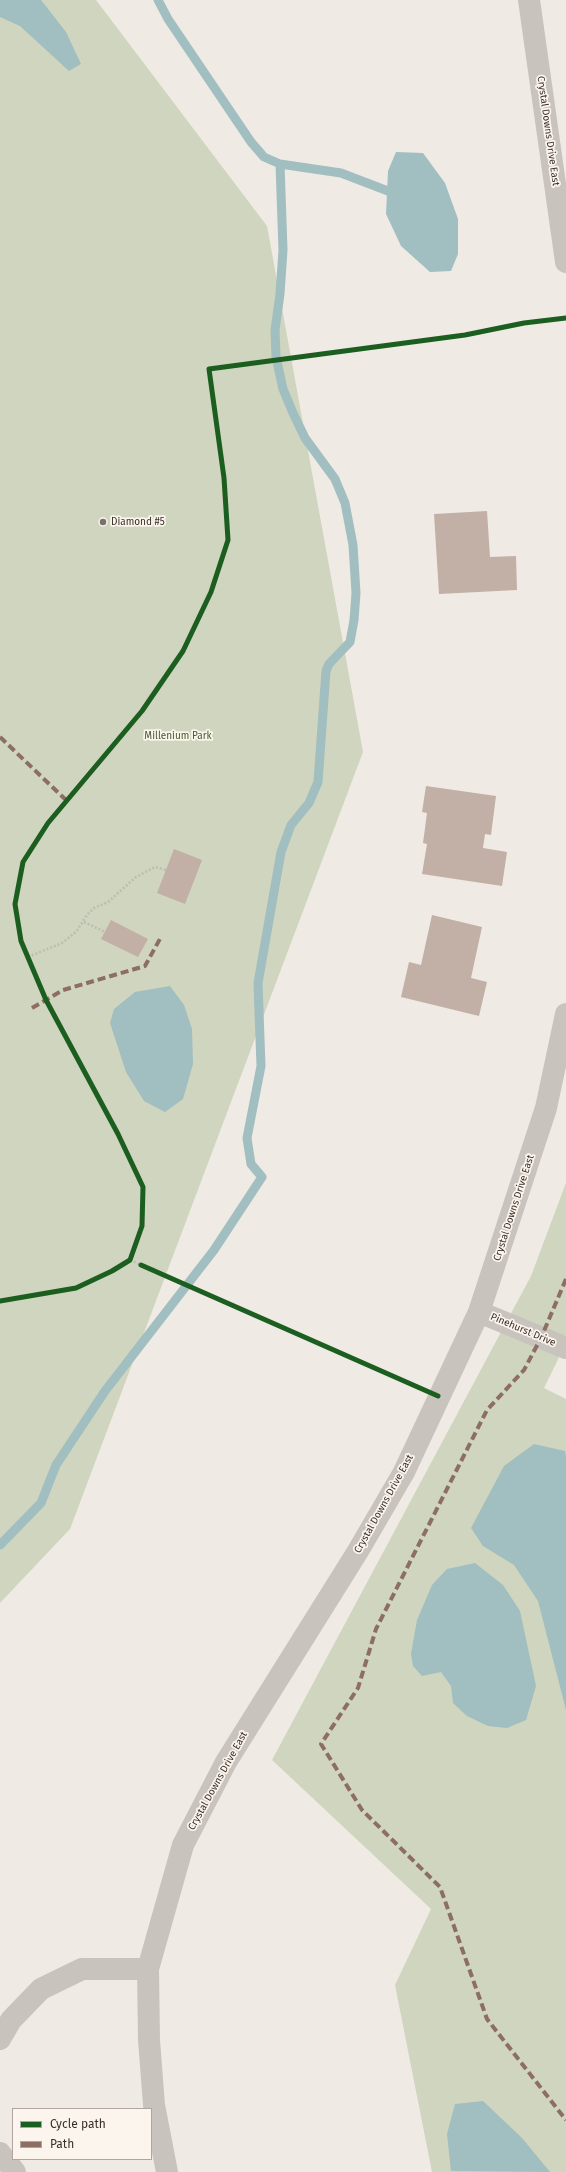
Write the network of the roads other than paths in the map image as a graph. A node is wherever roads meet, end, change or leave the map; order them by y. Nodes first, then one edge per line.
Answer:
1 (529, 0) edge
2 (566, 262) edge
3 (566, 1014) edge
4 (479, 1312) junction
5 (566, 1348) edge
6 (148, 1969) junction
7 (0, 2039) edge
8 (0, 2153) edge
9 (15, 2172) edge
10 (167, 2172) edge

1 - 2 street, Crystal Downs Drive East
3 - 4 street, Crystal Downs Drive East
4 - 5 street, Pinehurst Drive
4 - 6 street, Crystal Downs Drive East
6 - 7 street
6 - 10 street, Crystal Downs Drive East
8 - 9 street

